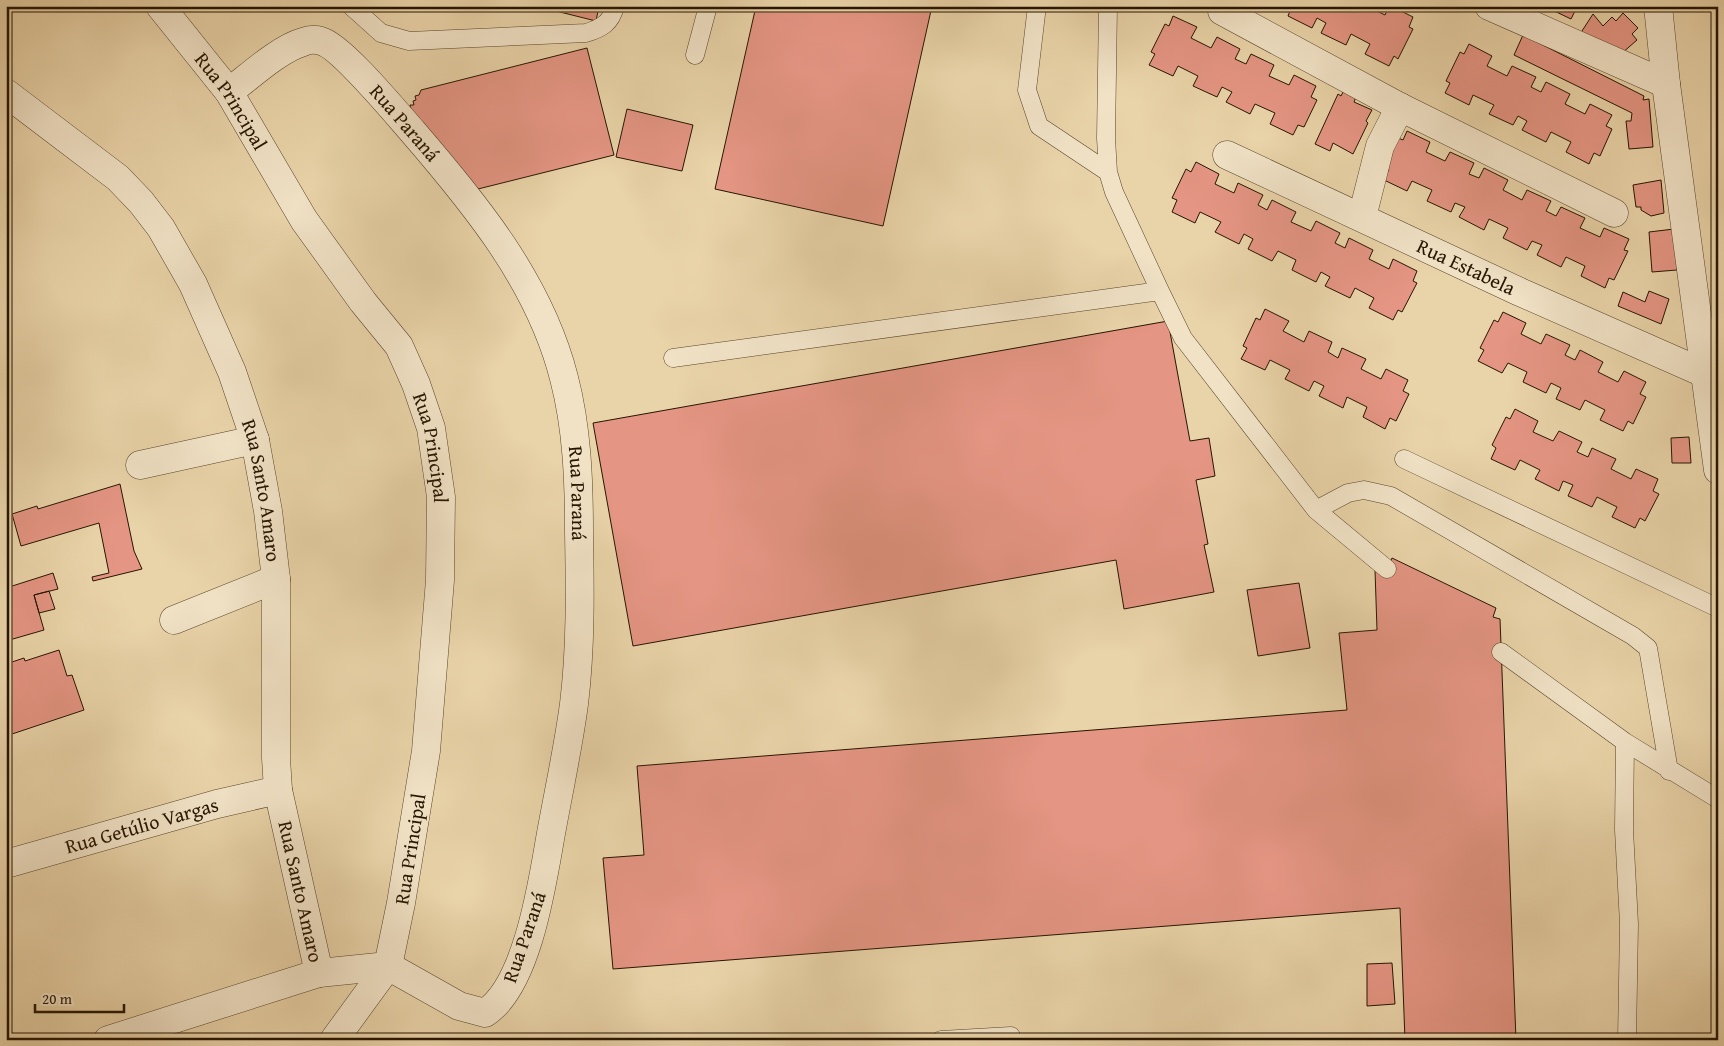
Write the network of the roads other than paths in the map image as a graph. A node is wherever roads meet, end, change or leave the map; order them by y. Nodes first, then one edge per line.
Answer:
1 (160, 6) edge
2 (351, 6) edge
3 (615, 6) edge
4 (708, 6) edge
5 (1037, 6) edge
6 (1108, 6) edge
7 (1489, 6) edge
8 (1665, 7) edge
9 (1222, 11) dead end
10 (695, 55) dead end
11 (1666, 84) junction
12 (229, 92) junction
13 (6, 93) edge
14 (1400, 107) junction
15 (1227, 155) dead end
16 (1108, 172) junction
17 (1614, 213) dead end
18 (1362, 216) junction
19 (1160, 291) junction
20 (673, 358) dead end
21 (1706, 374) junction
22 (255, 440) junction
23 (1404, 459) dead end
24 (140, 465) dead end
25 (1718, 470) edge
26 (1316, 510) junction
27 (1387, 569) dead end
28 (276, 579) junction
29 (1718, 608) edge
30 (174, 620) dead end
31 (1501, 652) dead end
32 (1625, 742) junction
33 (1669, 771) junction
34 (278, 790) junction
35 (1718, 800) edge
36 (6, 864) edge
37 (388, 966) junction
38 (319, 973) junction
39 (1011, 1036) dead end
40 (108, 1040) edge
41 (334, 1040) edge
42 (940, 1040) edge
43 (1627, 1040) edge

1 - 12 street, Rua Principal
2 - 3 lane
4 - 10 lane
5 - 16 lane
6 - 16 lane
7 - 11 street
8 - 11 street
9 - 14 street
11 - 21 street
12 - 37 street, Rua Principal
12 - 37 street, Rua Paraná
13 - 22 street, Rua Santo Amaro
14 - 17 street
14 - 18 street
15 - 18 street, Rua Estabela
16 - 19 lane
18 - 21 street, Rua Estabela
19 - 20 lane
19 - 26 lane
21 - 25 street
22 - 24 street
22 - 28 street, Rua Santo Amaro
23 - 29 lane
26 - 27 lane
26 - 33 lane
28 - 30 street
28 - 34 street, Rua Santo Amaro
31 - 32 lane
32 - 33 lane
32 - 43 lane
33 - 35 lane
34 - 36 street, Rua Getúlio Vargas
34 - 38 street, Rua Santo Amaro
37 - 38 street
37 - 41 street
38 - 40 street
39 - 42 lane

